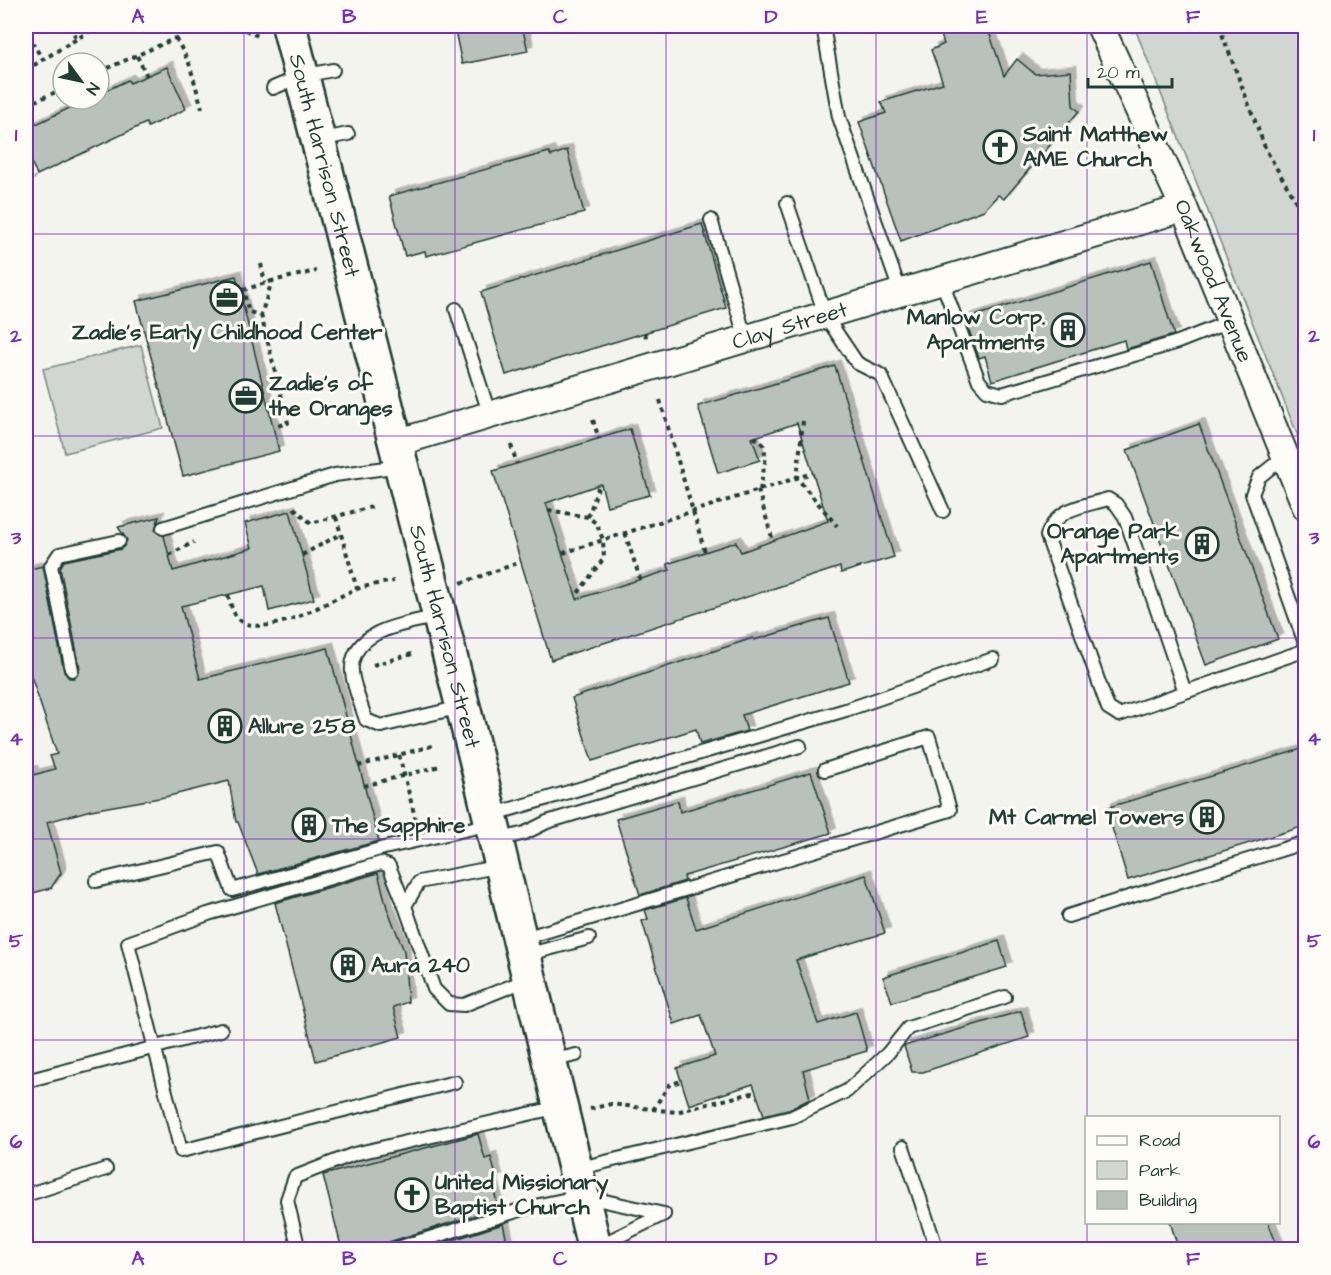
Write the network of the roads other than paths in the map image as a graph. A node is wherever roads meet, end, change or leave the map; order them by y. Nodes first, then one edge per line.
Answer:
1 (289, 26) edge
2 (823, 26) edge
3 (1102, 30) edge
4 (333, 70) dead end
5 (287, 82) junction
6 (787, 203) dead end
7 (1184, 208) junction
8 (711, 220) dead end
9 (942, 282) junction
10 (901, 294) junction
11 (456, 309) dead end
12 (826, 316) junction
13 (1231, 321) junction
14 (746, 340) junction
15 (490, 416) junction
16 (398, 454) junction
17 (1286, 456) junction
18 (1305, 507) edge
19 (943, 511) dead end
20 (163, 528) dead end
21 (119, 541) dead end
22 (446, 601) junction
23 (1305, 648) edge
24 (993, 659) dead end
25 (72, 670) dead end
26 (1185, 692) junction
27 (463, 706) junction
28 (800, 746) dead end
29 (825, 770) dead end
30 (495, 836) junction
31 (1305, 842) edge
32 (96, 881) dead end
33 (405, 906) junction
34 (1068, 916) dead end
35 (589, 938) dead end
36 (524, 958) junction
37 (1005, 997) dead end
38 (221, 1029) dead end
39 (155, 1047) junction
40 (26, 1081) edge
41 (455, 1082) dead end
42 (572, 1109) junction
43 (903, 1147) dead end
44 (106, 1169) dead end
45 (578, 1183) junction
46 (26, 1195) edge
47 (595, 1249) edge
48 (299, 1250) edge
49 (391, 1250) edge
50 (937, 1250) edge

1 - 5 main road, South Harrison Street
2 - 10 lane
3 - 7 street, Oakwood Avenue
4 - 5 lane
5 - 16 main road, South Harrison Street
6 - 12 lane
7 - 9 street, Clay Street
7 - 13 street, Oakwood Avenue
8 - 14 lane
9 - 10 street, Clay Street
9 - 13 lane
10 - 12 street, Clay Street
11 - 15 lane
12 - 14 street, Clay Street
12 - 19 lane
13 - 17 street, Oakwood Avenue
14 - 15 street, Clay Street
15 - 16 street, Clay Street
16 - 20 lane
16 - 22 main road, South Harrison Street
17 - 18 street, Oakwood Avenue
17 - 23 lane
21 - 25 lane
22 - 27 main road, South Harrison Street
22 - 27 lane
23 - 26 lane
24 - 30 lane
26 - 26 lane
27 - 30 main road, South Harrison Street
28 - 30 lane
29 - 36 lane
30 - 32 lane
30 - 33 lane
30 - 36 main road, South Harrison Street
31 - 34 lane
33 - 36 lane
33 - 39 lane
35 - 36 lane
36 - 42 main road, South Harrison Street
37 - 45 lane
38 - 39 lane
39 - 40 lane
39 - 41 lane
42 - 45 main road, South Harrison Street
42 - 48 lane
43 - 50 lane
44 - 46 lane
45 - 47 main road, South Harrison Street
45 - 47 lane
45 - 49 lane

